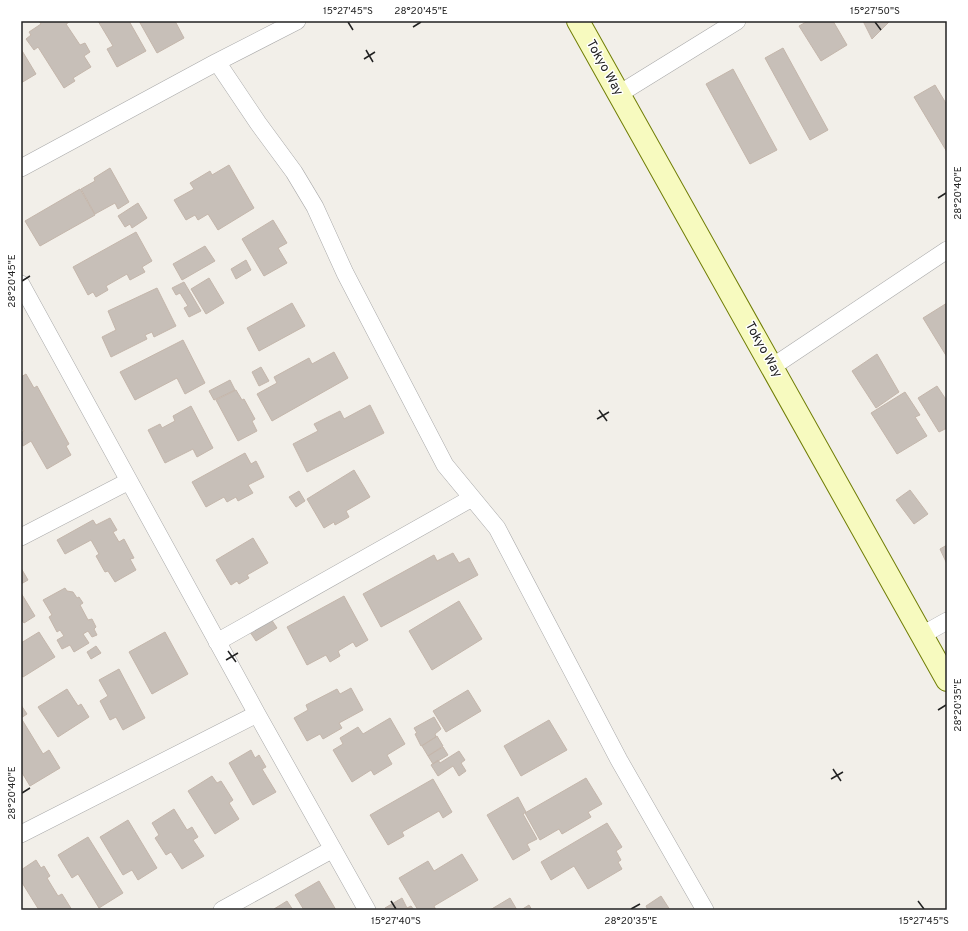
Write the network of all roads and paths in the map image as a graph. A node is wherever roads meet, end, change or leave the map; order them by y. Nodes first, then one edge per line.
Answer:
1 (297, 21) edge
2 (578, 21) edge
3 (737, 21) edge
4 (217, 62) junction
5 (619, 94) junction
6 (21, 168) edge
7 (947, 250) edge
8 (21, 284) edge
9 (772, 367) junction
10 (129, 482) junction
11 (472, 498) junction
12 (21, 537) edge
13 (947, 621) edge
14 (922, 635) junction
15 (218, 642) junction
16 (947, 680) edge
17 (257, 714) junction
18 (21, 834) edge
19 (333, 848) junction
20 (222, 910) edge
21 (367, 910) edge
22 (705, 910) edge

1 - 4 street
2 - 5 main road, Tokyo Way
3 - 5 street
4 - 6 street
4 - 11 street
5 - 9 main road, Tokyo Way
7 - 9 street
8 - 10 street
9 - 14 main road, Tokyo Way
10 - 12 street
10 - 15 street
11 - 15 street
11 - 22 street
13 - 14 street
14 - 16 main road, Tokyo Way
15 - 17 street
17 - 18 street
17 - 19 street
19 - 20 street
19 - 21 street

